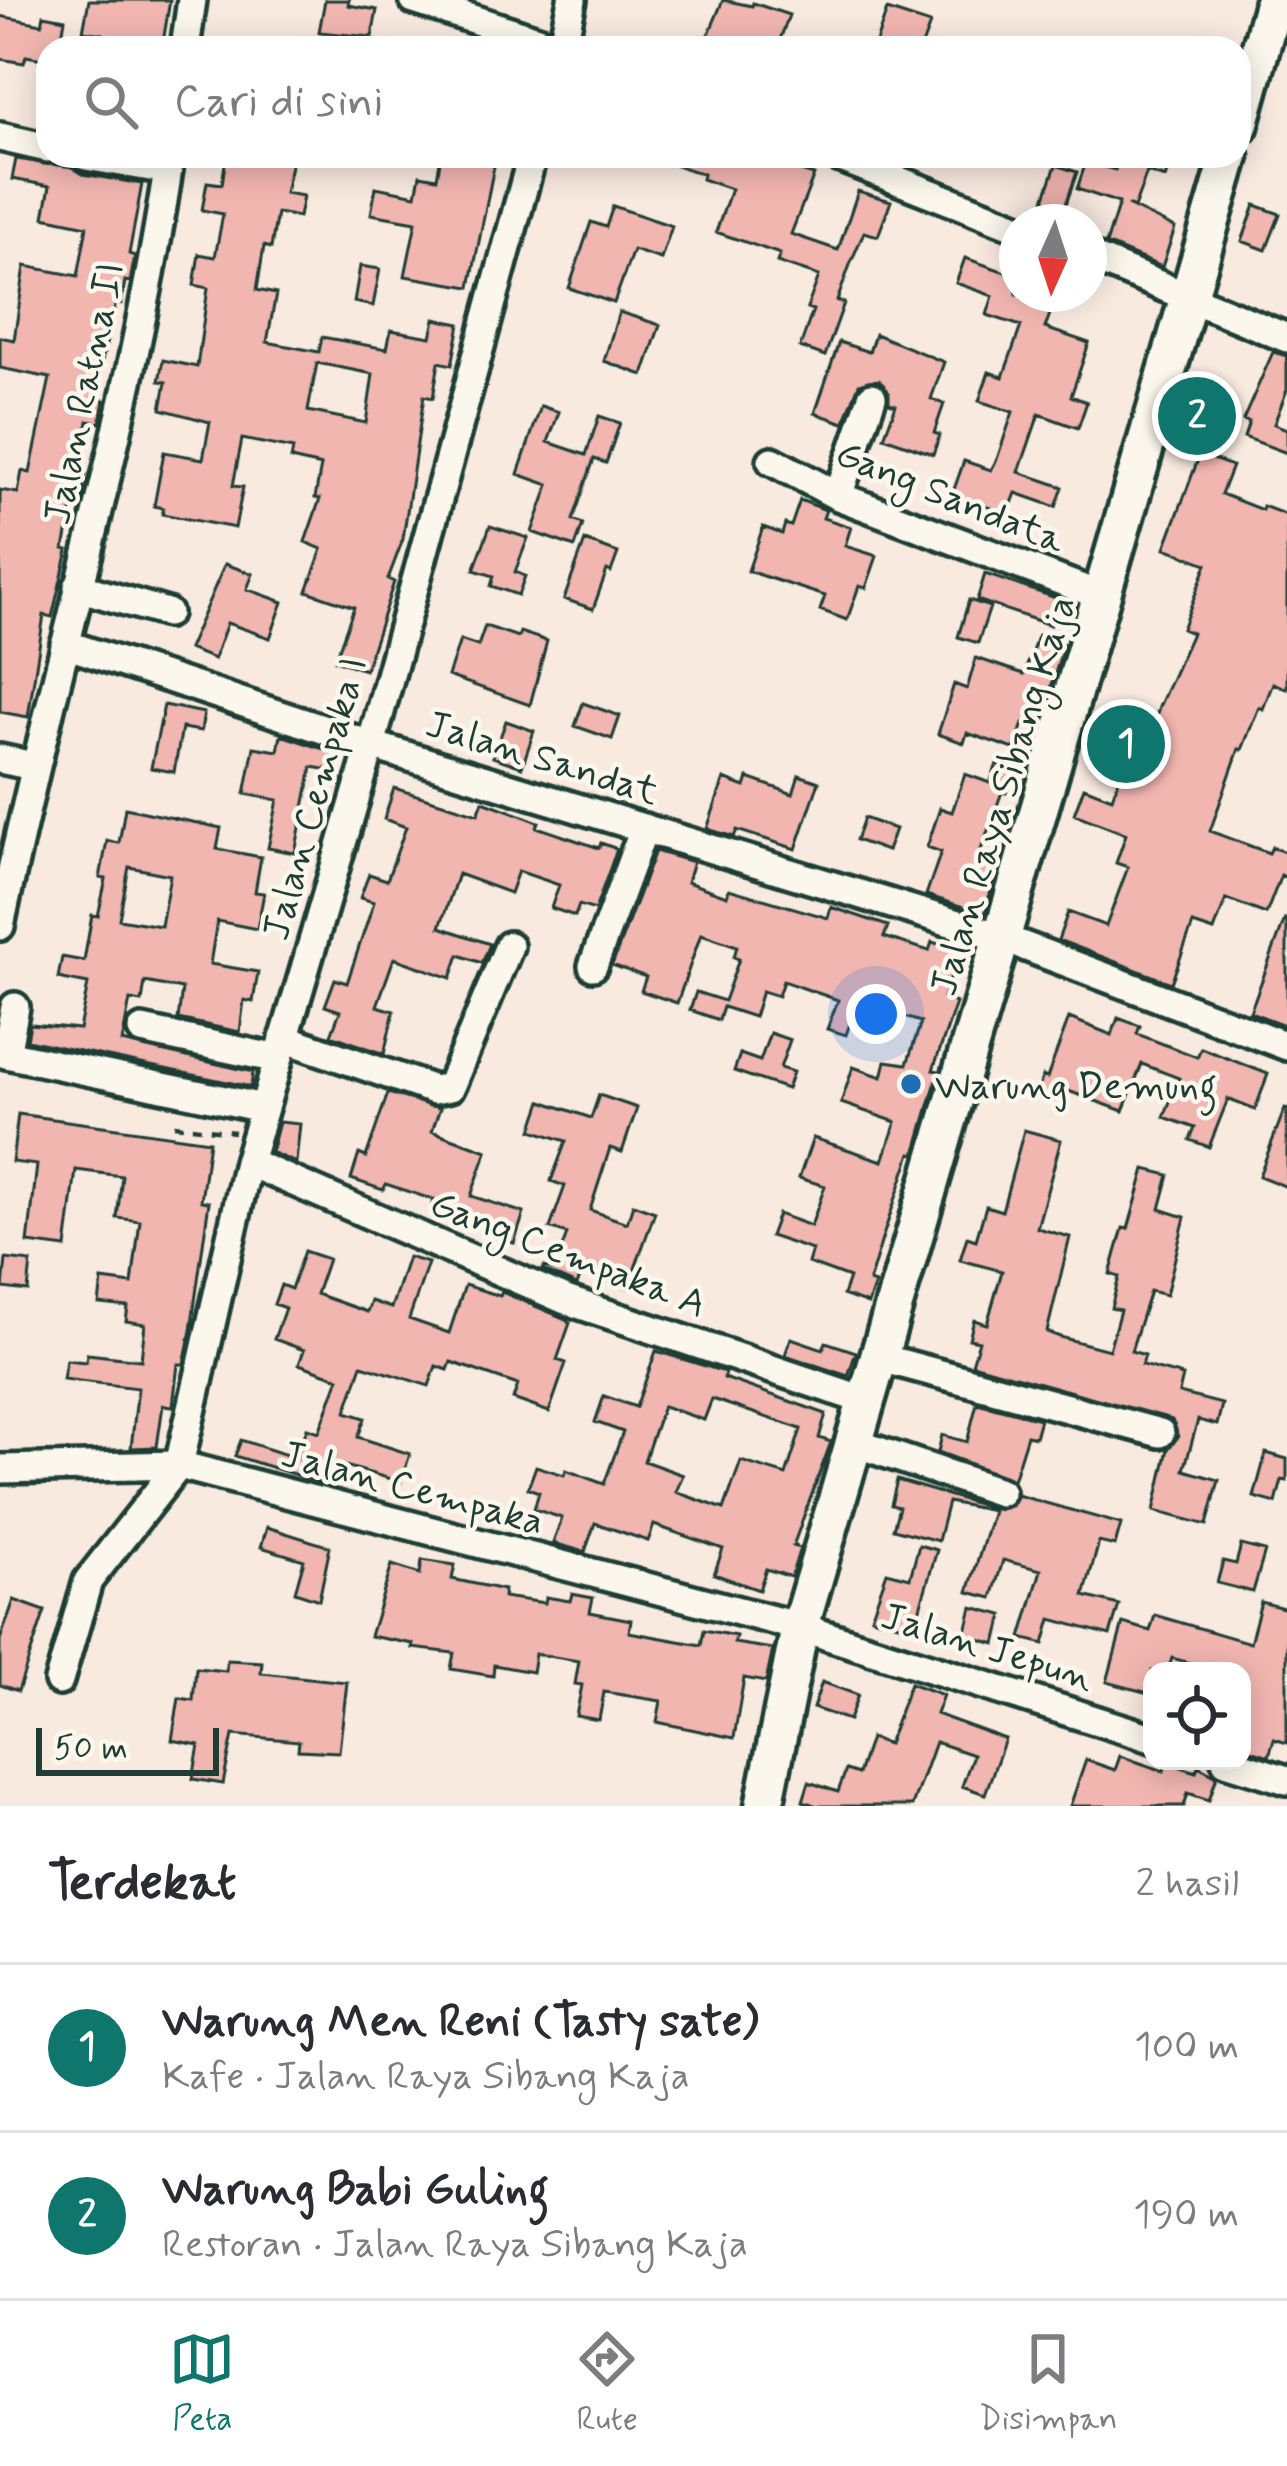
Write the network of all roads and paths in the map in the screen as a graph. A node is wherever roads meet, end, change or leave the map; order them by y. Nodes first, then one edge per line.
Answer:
1 (192, 0) edge
2 (414, 0) edge
3 (572, 0) edge
4 (1274, 0) edge
5 (187, 36) edge
6 (525, 36) edge
7 (564, 36) edge
8 (1251, 83) edge
9 (0, 137) edge
10 (36, 145) edge
11 (168, 168) edge
12 (529, 168) edge
13 (867, 168) edge
14 (1228, 168) edge
15 (999, 220) edge
16 (1107, 263) edge
17 (1191, 296) junction
18 (1287, 338) edge
19 (872, 397) dead end
20 (772, 461) dead end
21 (838, 496) junction
22 (79, 586) junction
23 (1104, 597) junction
24 (167, 613) dead end
25 (64, 644) junction
26 (371, 745) junction
27 (0, 759) edge
28 (33, 766) junction
29 (644, 828) junction
30 (0, 926) edge
31 (1000, 937) junction
32 (509, 946) dead end
33 (593, 966) dead end
34 (15, 1007) dead end
35 (142, 1030) dead end
36 (1287, 1046) edge
37 (281, 1048) junction
38 (3, 1053) edge
39 (174, 1125) dead end
40 (256, 1135) junction
41 (880, 1358) junction
42 (867, 1401) junction
43 (1160, 1433) dead end
44 (855, 1443) junction
45 (179, 1465) junction
46 (0, 1469) edge
47 (1000, 1492) dead end
48 (800, 1627) junction
49 (59, 1682) dead end
50 (1143, 1735) edge
51 (1250, 1770) edge
52 (1287, 1784) edge
53 (764, 1806) edge
54 (1282, 1806) edge

1 - 5 street
2 - 6 street
3 - 7 street
4 - 8 main road
9 - 10 street
11 - 22 street, Jalan Ratna II
12 - 26 street, Jalan Cempaka I
13 - 15 street
14 - 17 main road, Jalan Raya Sibang Kaja
16 - 17 street
17 - 18 street
17 - 23 main road, Jalan Raya Sibang Kaja
19 - 21 street
20 - 21 street, Gang Sandata
21 - 23 street, Gang Sandata
22 - 24 street
22 - 25 street, Jalan Ratna II
23 - 31 main road, Jalan Raya Sibang Kaja
25 - 26 street, Jalan Sandat
25 - 28 street, Jalan Ratna II
26 - 29 street, Jalan Sandat
26 - 37 street, Jalan Cempaka I
27 - 28 street
28 - 30 street, Jalan Ratna II
29 - 31 street, Jalan Sandat
29 - 33 street
31 - 36 street, Jalan Sandat
31 - 41 main road, Jalan Raya Sibang Kaja
32 - 37 street
34 - 38 street
35 - 37 street
37 - 40 street, Jalan Cempaka I
38 - 40 street, Gang Cempaka A
39 - 40 path
40 - 42 street, Gang Cempaka A
40 - 45 street, Jalan Cempaka I
41 - 42 main road, Jalan Raya Sibang Kaja
41 - 43 street
42 - 44 main road, Jalan Raya Sibang Kaja
44 - 47 street
44 - 48 main road, Jalan Raya Sibang Kaja
45 - 46 street, Jalan Cempaka
45 - 48 street, Jalan Cempaka
45 - 49 street
48 - 50 street, Jalan Jepun
48 - 53 main road, Jalan Raya Sibang Kaja
51 - 52 street
52 - 54 street

